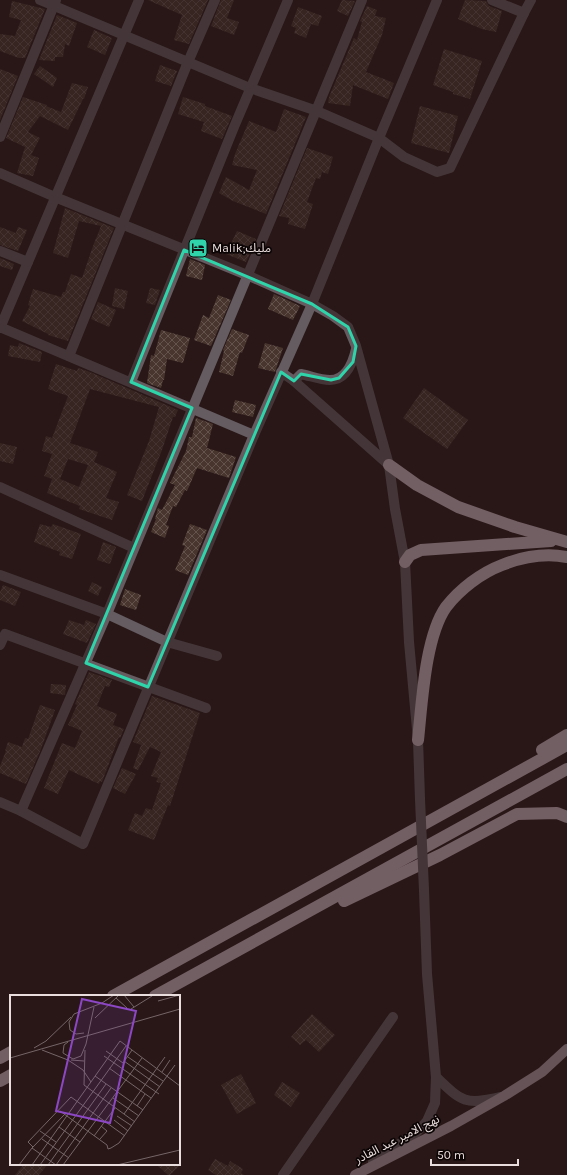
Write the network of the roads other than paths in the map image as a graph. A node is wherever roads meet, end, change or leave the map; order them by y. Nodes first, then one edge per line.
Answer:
1 (40, 0) edge
2 (139, 0) edge
3 (215, 0) edge
4 (288, 0) edge
5 (362, 0) edge
6 (437, 0) edge
7 (492, 0) edge
8 (531, 0) edge
9 (55, 3) edge
10 (524, 12) junction
11 (124, 36) junction
12 (188, 62) junction
13 (250, 88) junction
14 (316, 111) junction
15 (0, 137) edge
16 (379, 138) junction
17 (0, 173) edge
18 (55, 197) junction
19 (122, 224) junction
20 (184, 250) junction
21 (0, 251) edge
22 (28, 262) junction
23 (247, 275) junction
24 (312, 304) junction
25 (0, 327) edge
26 (356, 346) junction
27 (69, 356) junction
28 (281, 372) junction
29 (294, 381) junction
30 (131, 382) junction
31 (192, 408) junction
32 (254, 435) junction
33 (389, 465) junction
34 (0, 487) edge
35 (563, 541) edge
36 (134, 548) junction
37 (567, 557) edge
38 (405, 562) junction
39 (0, 575) edge
40 (107, 614) junction
41 (167, 642) junction
42 (0, 645) edge
43 (217, 656) dead end
44 (86, 663) junction
45 (148, 687) junction
46 (206, 708) dead end
47 (567, 735) edge
48 (418, 740) junction
49 (567, 745) edge
50 (567, 769) edge
51 (0, 802) edge
52 (21, 811) junction
53 (567, 816) edge
54 (360, 860) junction
55 (215, 963) junction
56 (115, 995) edge
57 (157, 995) edge
58 (393, 1017) dead end
59 (567, 1049) edge
60 (10, 1053) edge
61 (0, 1058) edge
62 (10, 1076) edge
63 (436, 1077) junction
64 (0, 1081) edge
65 (504, 1096) junction
66 (283, 1175) edge
67 (354, 1175) edge

1 - 9 street
2 - 11 street
3 - 12 street
4 - 13 street
5 - 14 street
6 - 16 street
7 - 10 street
8 - 10 street
9 - 11 street
9 - 15 street
10 - 16 street
11 - 12 street
11 - 18 street
12 - 13 street
12 - 19 street
13 - 14 street
13 - 20 street
14 - 16 street
14 - 23 street
16 - 24 street
17 - 18 street
18 - 19 street
18 - 22 street
19 - 20 street
19 - 27 street
20 - 23 street
20 - 30 street
21 - 22 street
22 - 25 street
23 - 24 street
23 - 31 street
24 - 26 street
24 - 28 street
25 - 27 street
26 - 29 street
26 - 33 street
27 - 30 street
28 - 29 street
28 - 32 street
29 - 33 street
30 - 31 street
31 - 32 street
31 - 36 street
32 - 41 street
33 - 35 highway
33 - 38 street
34 - 36 street
35 - 38 highway
36 - 40 street
37 - 48 highway
38 - 48 street
39 - 40 street
40 - 41 street
40 - 44 street
41 - 43 street
41 - 45 street
42 - 44 street
44 - 45 street
44 - 52 street
45 - 46 street
45 - 52 street
47 - 54 highway
48 - 63 street, bridge
49 - 54 highway
50 - 55 highway
51 - 52 street
53 - 55 highway
54 - 56 highway
55 - 57 highway
58 - 66 street
59 - 65 main road, نهج الامير عبد القادر
60 - 61 highway
62 - 64 highway
63 - 65 street
63 - 67 street
65 - 67 main road, نهج الامير عبد القادر

